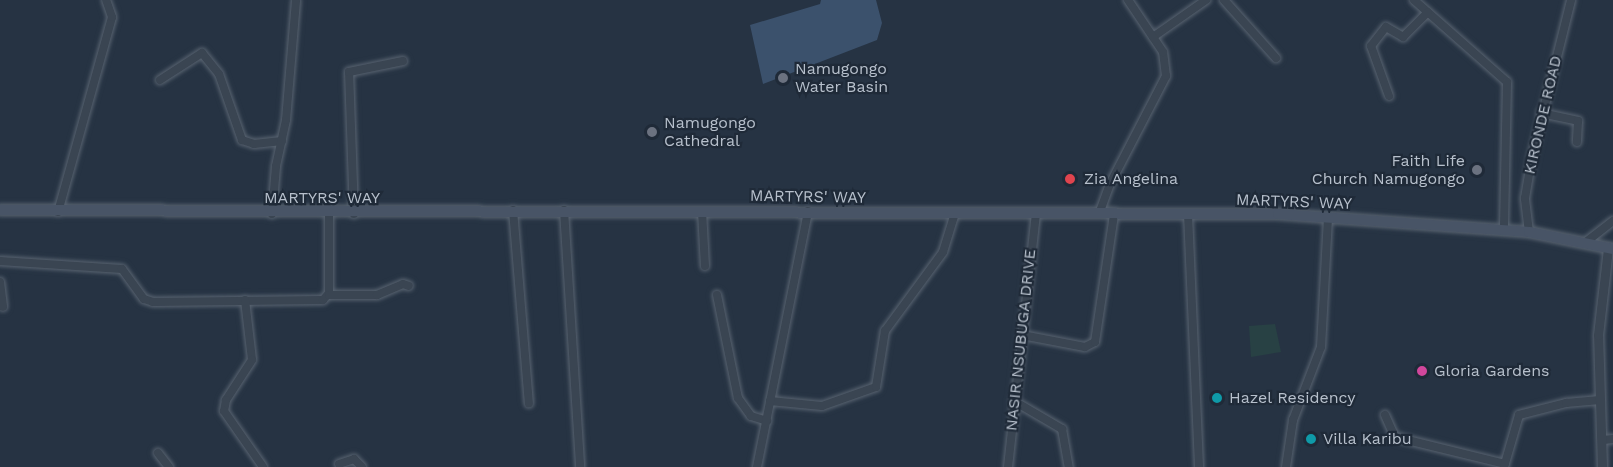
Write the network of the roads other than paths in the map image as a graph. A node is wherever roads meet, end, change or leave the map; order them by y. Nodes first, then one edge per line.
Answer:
1 (106, 0) edge
2 (296, 0) edge
3 (1128, 0) edge
4 (1206, 0) edge
5 (1224, 0) edge
6 (1414, 0) edge
7 (1570, 0) edge
8 (1428, 12) junction
9 (1153, 37) junction
10 (1276, 58) dead end
11 (403, 61) dead end
12 (160, 80) dead end
13 (1389, 96) dead end
14 (1541, 113) junction
15 (282, 141) junction
16 (1577, 142) dead end
17 (0, 210) edge
18 (513, 210) junction
19 (564, 210) junction
20 (702, 211) junction
21 (58, 212) junction
22 (808, 212) junction
23 (354, 213) junction
24 (955, 213) junction
25 (1036, 213) junction
26 (272, 214) junction
27 (329, 214) junction
28 (1099, 214) junction
29 (1188, 214) junction
30 (1114, 215) junction
31 (1328, 217) junction
32 (1613, 221) edge
33 (1504, 230) junction
34 (1530, 232) junction
35 (1586, 242) junction
36 (1610, 248) edge
37 (0, 261) edge
38 (705, 266) dead end
39 (0, 282) edge
40 (409, 286) dead end
41 (328, 295) junction
42 (717, 295) dead end
43 (245, 300) junction
44 (3, 307) dead end
45 (1022, 335) junction
46 (1600, 400) junction
47 (770, 401) junction
48 (1014, 401) junction
49 (529, 403) dead end
50 (1385, 415) dead end
51 (767, 421) junction
52 (1608, 439) edge
53 (158, 453) dead end
54 (339, 464) dead end
55 (1504, 466) edge
56 (169, 467) edge
57 (263, 467) edge
58 (362, 467) edge
59 (580, 467) edge
60 (757, 467) edge
61 (1008, 467) edge
62 (1069, 467) edge
63 (1199, 467) edge
64 (1286, 467) edge
65 (1602, 467) edge

1 - 21 street
2 - 15 street
3 - 9 street
4 - 9 street
5 - 10 street
6 - 8 street
7 - 14 street, KIRONDE ROAD
8 - 13 street
8 - 33 street
9 - 28 street
11 - 23 street
12 - 15 street
14 - 16 street
14 - 34 street, KIRONDE ROAD
15 - 26 street
17 - 21 main road, MARTYRS' WAY
18 - 19 main road, MARTYRS' WAY
18 - 23 main road, MARTYRS' WAY
18 - 49 street
19 - 20 main road, MARTYRS' WAY
19 - 59 street
20 - 22 main road, MARTYRS' WAY
20 - 38 street
21 - 26 main road, MARTYRS' WAY
22 - 24 main road, MARTYRS' WAY
22 - 47 street
23 - 27 main road, MARTYRS' WAY
24 - 25 main road, MARTYRS' WAY
24 - 47 street
25 - 28 main road, MARTYRS' WAY
25 - 45 street, NASIR NSUBUGA DRIVE
26 - 27 main road, MARTYRS' WAY
27 - 41 street
28 - 30 main road, MARTYRS' WAY
29 - 30 main road, MARTYRS' WAY
29 - 31 main road, MARTYRS' WAY
29 - 63 street
30 - 45 street
31 - 33 main road, MARTYRS' WAY
31 - 64 street
32 - 35 street
33 - 34 main road, MARTYRS' WAY
34 - 35 main road, MARTYRS' WAY
35 - 36 main road, MARTYRS' WAY
36 - 46 street
37 - 43 street
39 - 44 street
40 - 41 street
41 - 43 street
42 - 51 street
43 - 57 street
45 - 48 street, NASIR NSUBUGA DRIVE
46 - 52 street
46 - 55 street
47 - 51 street
48 - 61 street, NASIR NSUBUGA DRIVE
48 - 62 street
50 - 55 street
51 - 60 street
52 - 65 street
53 - 56 street
54 - 58 street

